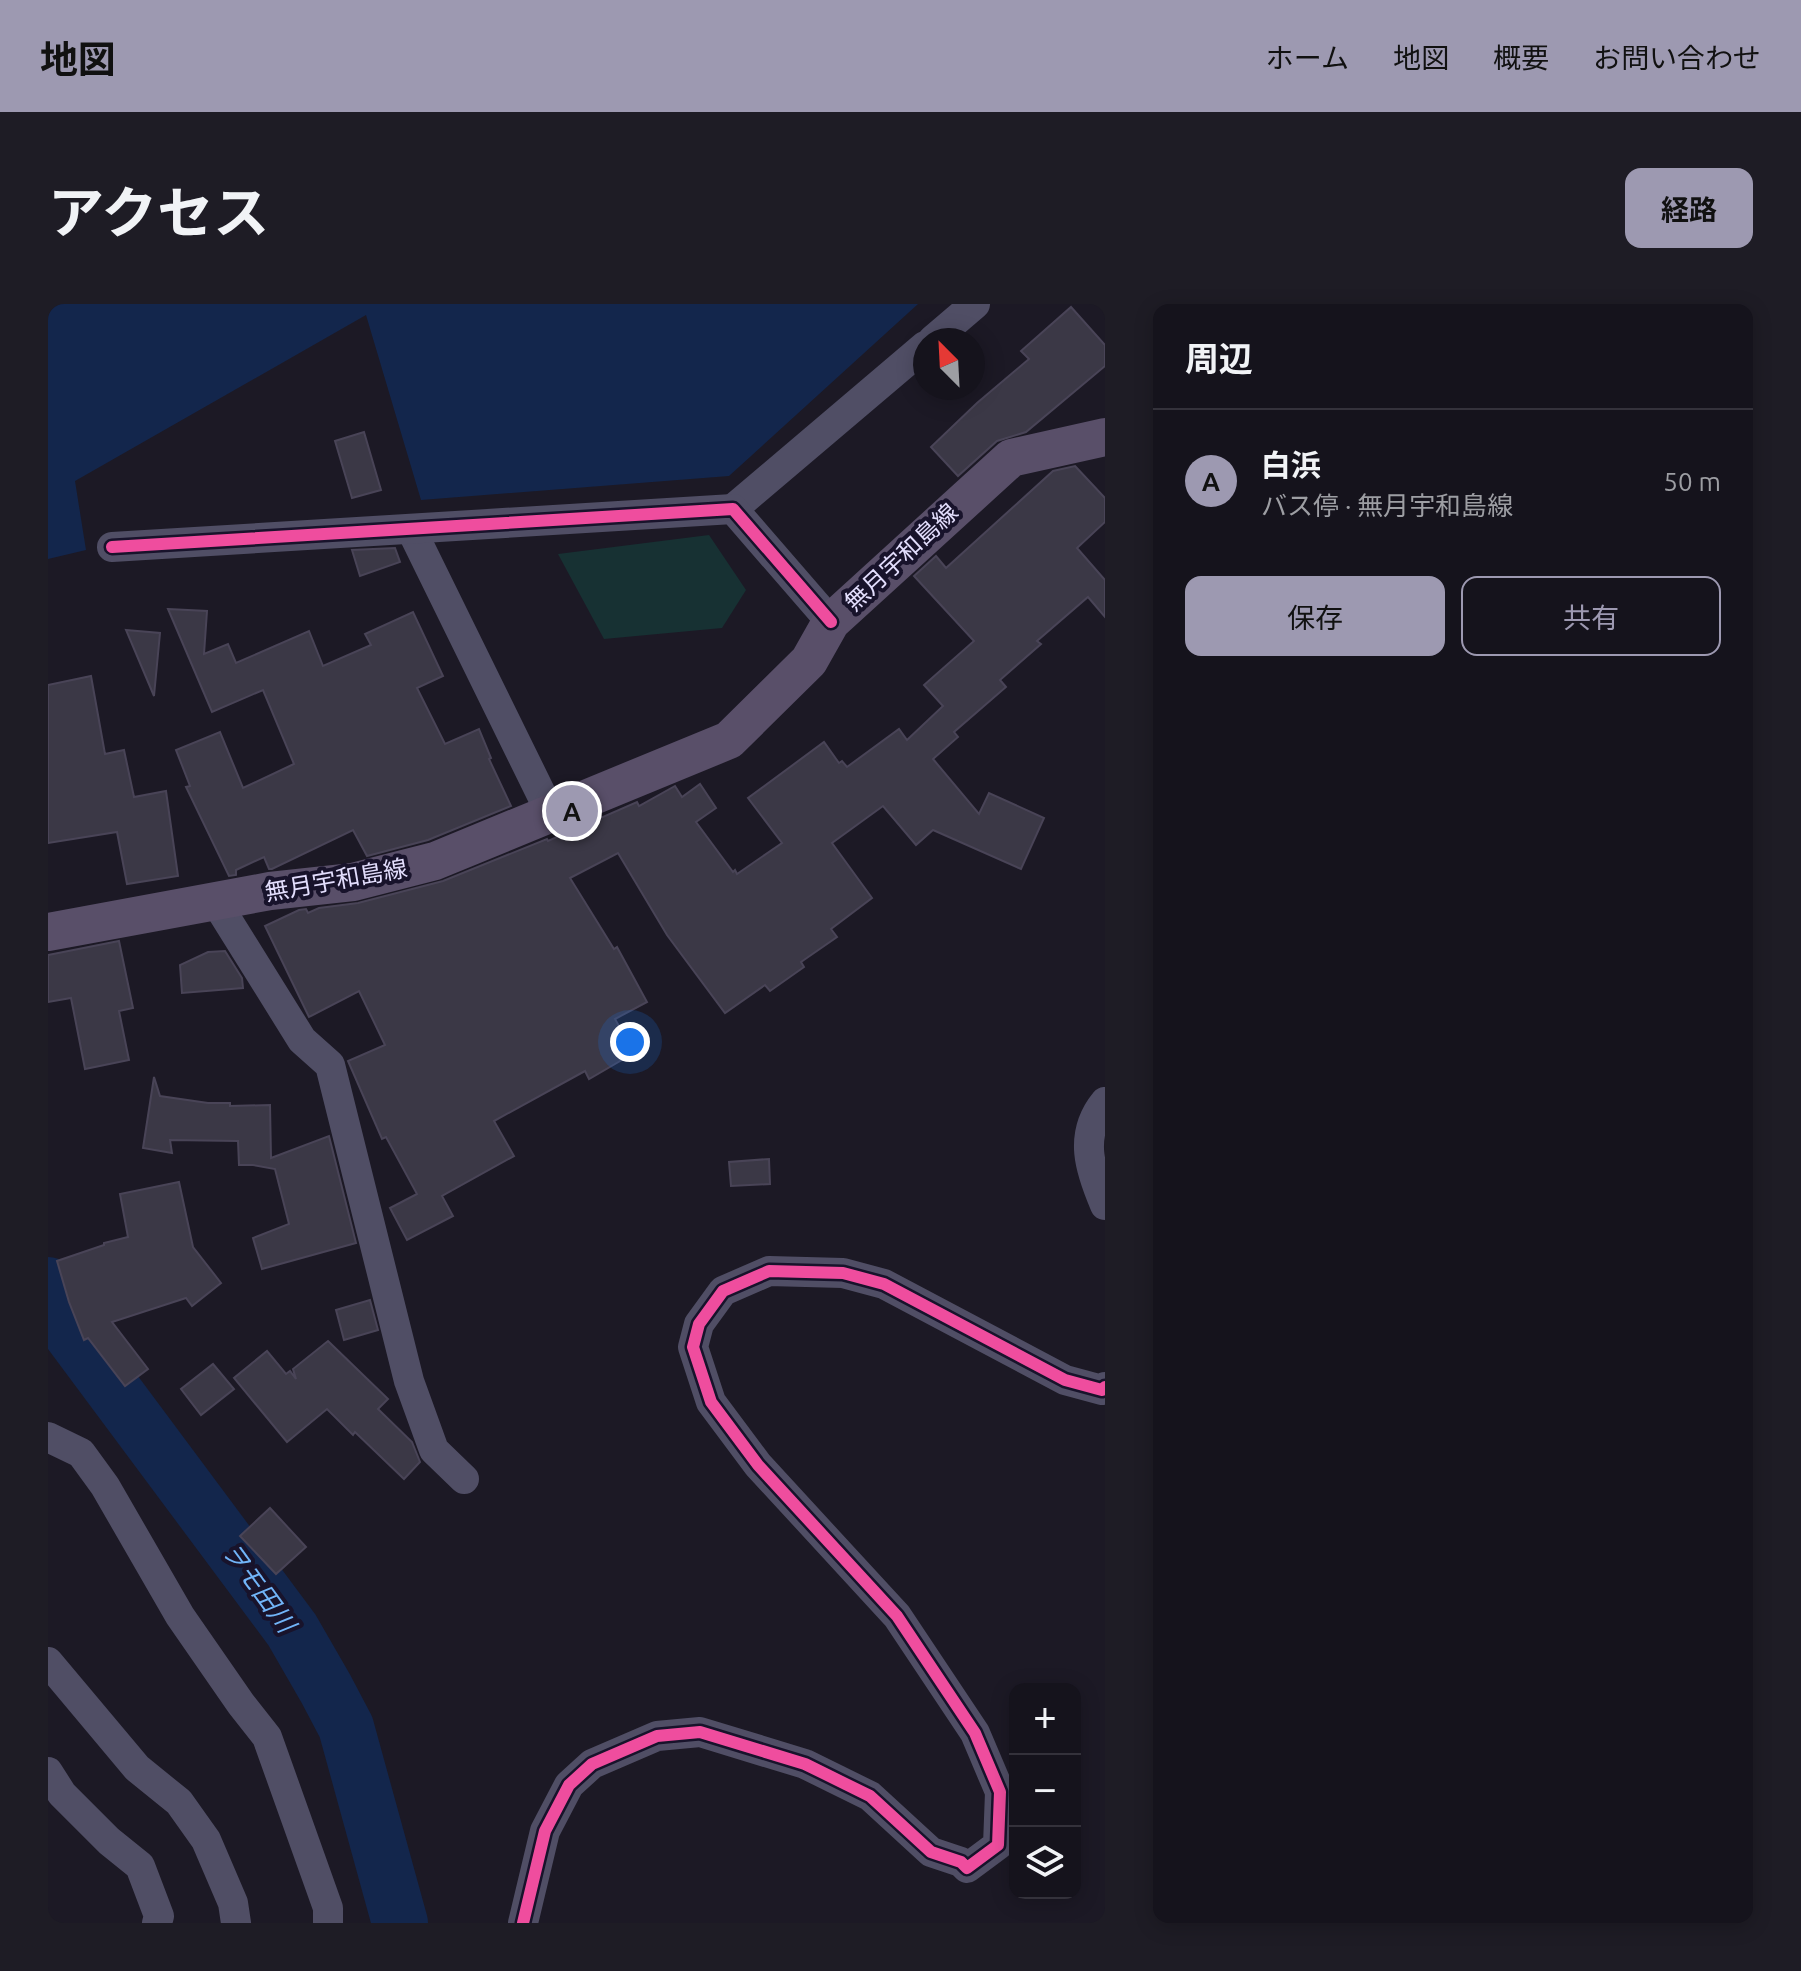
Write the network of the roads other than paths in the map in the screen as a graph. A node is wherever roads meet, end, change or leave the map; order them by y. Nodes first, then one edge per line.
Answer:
1 (975, 304) edge
2 (947, 328) edge
3 (913, 356) edge
4 (1105, 437) edge
5 (733, 509) junction
6 (411, 529) junction
7 (112, 547) dead end
8 (831, 622) junction
9 (551, 814) junction
10 (216, 902) junction
11 (48, 932) edge
12 (1105, 1102) edge
13 (1105, 1205) edge
14 (1105, 1387) edge
15 (48, 1437) edge
16 (464, 1479) dead end
17 (48, 1662) edge
18 (48, 1772) edge
19 (157, 1923) edge
20 (236, 1923) edge
21 (328, 1923) edge
22 (523, 1923) edge

1 - 2 street
3 - 5 street
4 - 8 main road, 無月宇和島線
5 - 6 street
5 - 8 street
6 - 7 street
6 - 9 street
8 - 9 main road, 無月宇和島線
9 - 10 main road, 無月宇和島線
10 - 11 main road, 無月宇和島線
10 - 16 street
12 - 13 street
14 - 22 street
15 - 21 street
17 - 20 street
18 - 19 street

